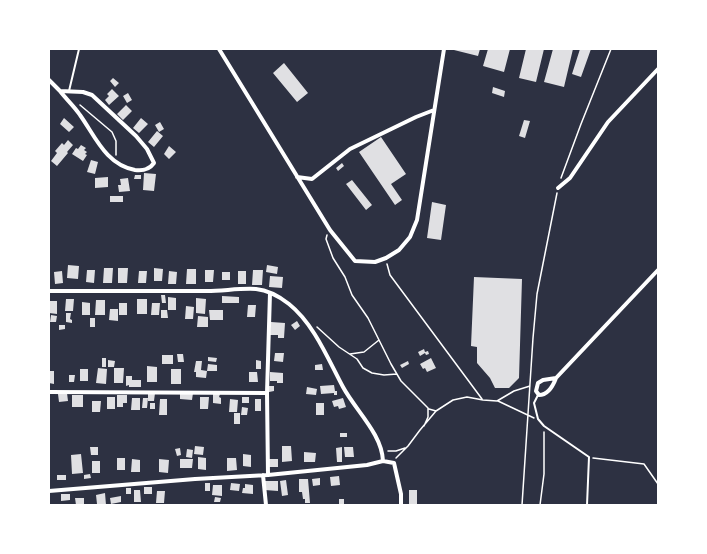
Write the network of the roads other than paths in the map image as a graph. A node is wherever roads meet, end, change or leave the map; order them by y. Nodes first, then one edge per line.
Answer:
1 (79, 49) edge
2 (219, 49) edge
3 (444, 49) edge
4 (658, 69) edge
5 (49, 80) edge
6 (60, 91) junction
7 (69, 92) junction
8 (434, 110) junction
9 (297, 177) junction
10 (558, 188) road end
11 (658, 270) edge
12 (49, 291) edge
13 (270, 293) junction
14 (556, 378) junction
15 (49, 392) edge
16 (267, 393) junction
17 (539, 395) junction
18 (383, 461) junction
19 (265, 475) junction
20 (49, 491) edge
21 (266, 505) edge
22 (401, 505) edge
23 (587, 505) edge

1 - 7 lane
2 - 9 street
3 - 8 street
4 - 10 street
5 - 6 street
6 - 7 street
6 - 7 street
8 - 9 street
8 - 9 street
11 - 14 street
12 - 13 street
13 - 16 street
13 - 18 street
14 - 17 street
14 - 17 street
15 - 16 street
16 - 19 street
17 - 23 lane
18 - 19 street
18 - 22 street
19 - 20 street
19 - 21 street

